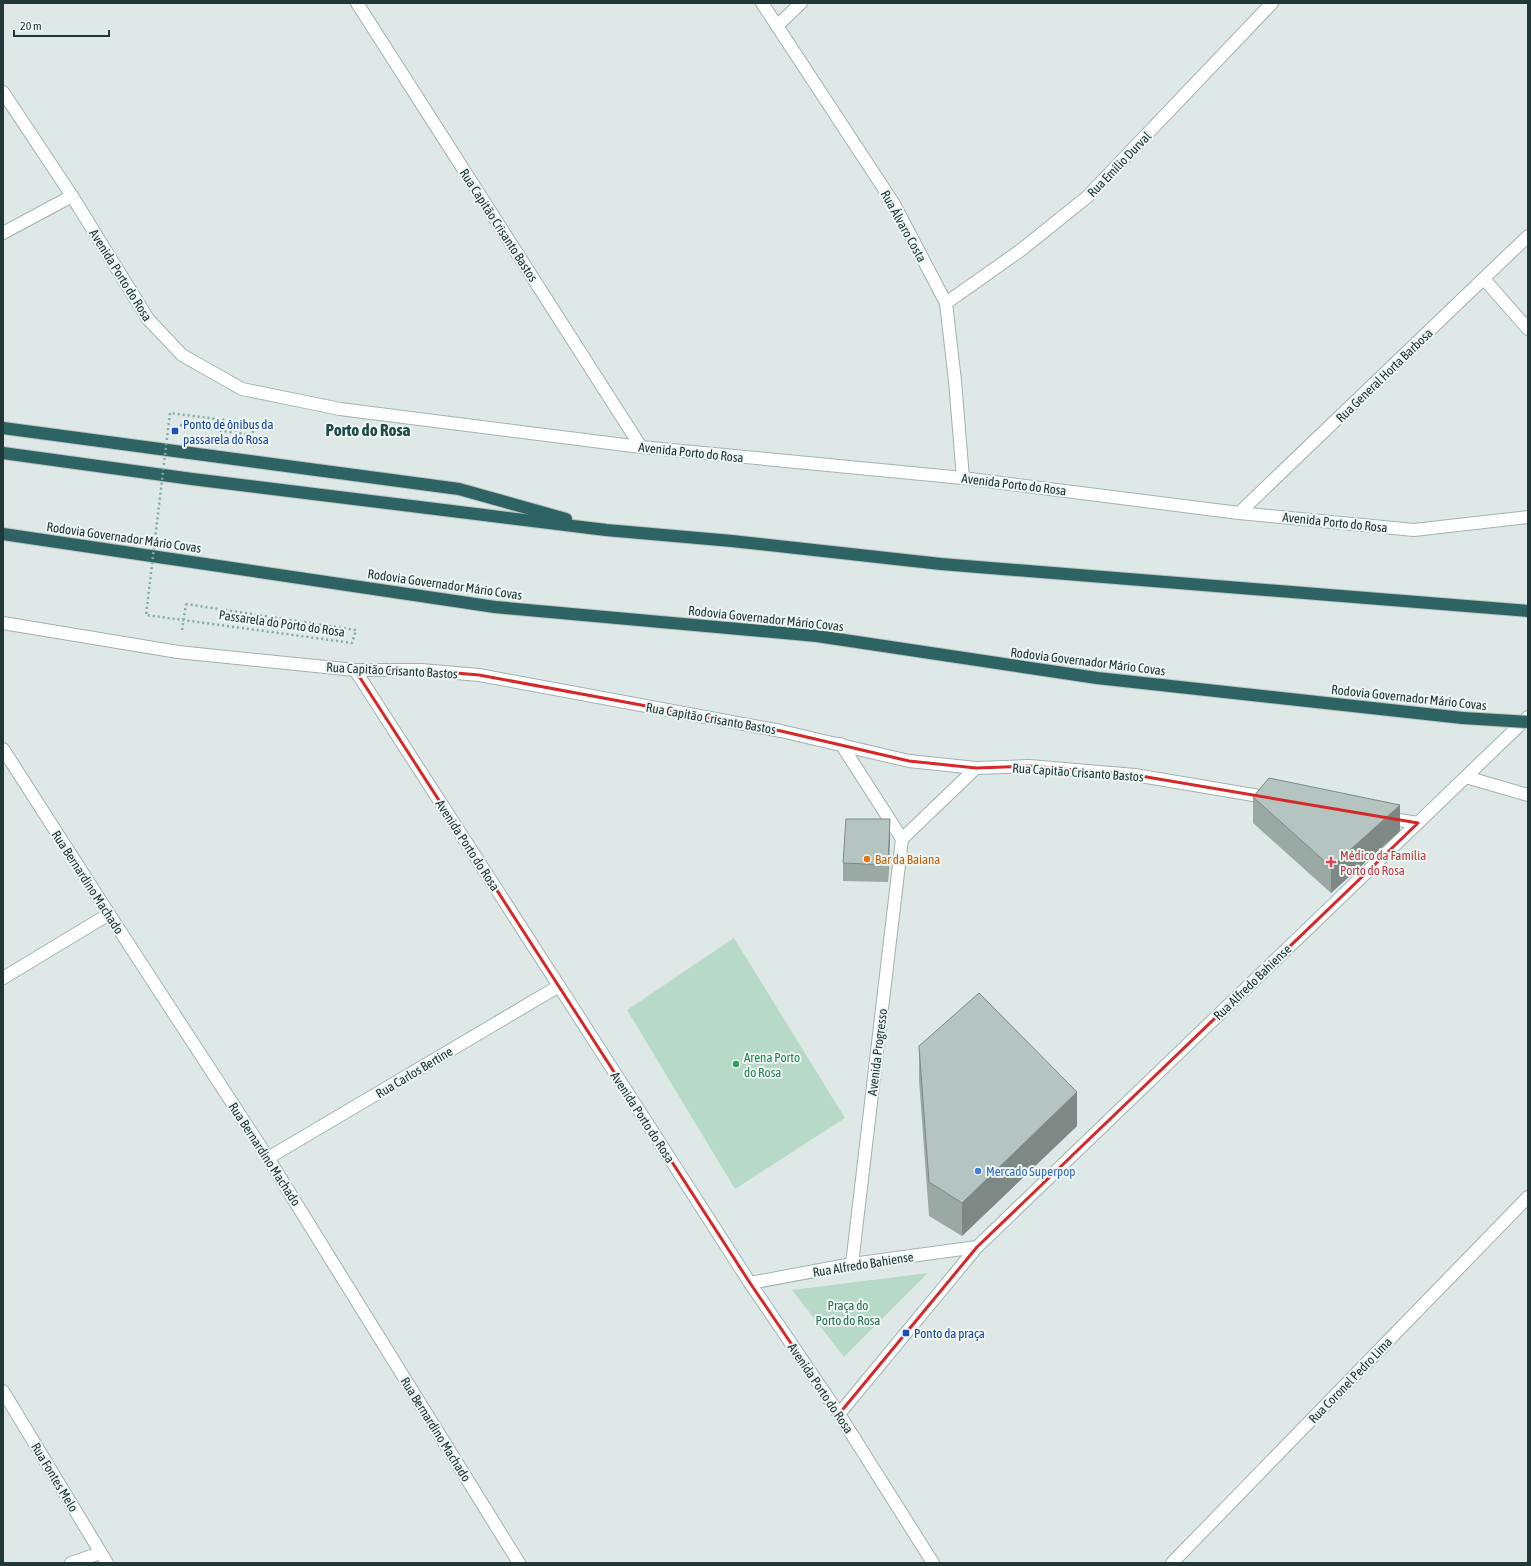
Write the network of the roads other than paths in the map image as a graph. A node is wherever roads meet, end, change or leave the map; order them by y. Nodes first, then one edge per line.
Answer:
1 (356, 3) edge
2 (762, 3) edge
3 (801, 3) edge
4 (1272, 3) edge
5 (777, 26) junction
6 (3, 92) edge
7 (72, 196) junction
8 (3, 233) edge
9 (1528, 236) edge
10 (1484, 279) junction
11 (946, 303) junction
12 (1528, 329) edge
13 (3, 428) edge
14 (641, 447) junction
15 (3, 453) edge
16 (963, 478) junction
17 (1239, 512) junction
18 (1528, 517) edge
19 (606, 530) junction
20 (3, 534) edge
21 (1528, 611) edge
22 (3, 623) edge
23 (355, 670) junction
24 (1528, 717) edge
25 (1528, 722) edge
26 (841, 744) junction
27 (3, 749) edge
28 (976, 768) junction
29 (1466, 777) junction
30 (1528, 796) edge
31 (1285, 800) edge
32 (1371, 815) edge
33 (1418, 823) junction
34 (902, 839) junction
35 (109, 914) junction
36 (3, 978) edge
37 (559, 986) junction
38 (268, 1158) junction
39 (1528, 1197) edge
40 (977, 1247) junction
41 (852, 1264) junction
42 (750, 1283) junction
43 (3, 1391) edge
44 (840, 1414) junction
45 (100, 1553) junction
46 (71, 1563) edge
47 (107, 1563) edge
48 (519, 1563) edge
49 (933, 1563) edge
50 (1172, 1563) edge

1 - 14 street, Rua Capitão Crisanto Bastos
2 - 5 street, Rua Álvaro Costa
3 - 5 street
4 - 11 street, Rua Emílio Durval
5 - 11 street, Rua Álvaro Costa
6 - 7 street, Avenida Porto do Rosa
7 - 8 street
7 - 14 street, Avenida Porto do Rosa
9 - 10 street, Rua General Horta Barbosa
10 - 12 street
10 - 17 street, Rua General Horta Barbosa
11 - 16 street, Rua Álvaro Costa
13 - 19 highway
14 - 16 street, Avenida Porto do Rosa
15 - 19 highway
16 - 17 street, Avenida Porto do Rosa
17 - 18 street, Avenida Porto do Rosa
19 - 21 highway
20 - 25 highway, Rodovia Governador Mário Covas, bridge
22 - 23 street, Rua Capitão Crisanto Bastos
23 - 26 street, Rua Capitão Crisanto Bastos
23 - 37 street, Avenida Porto do Rosa
24 - 29 street, Rua Alfredo Bahiense
26 - 28 street, Rua Capitão Crisanto Bastos
26 - 34 street
27 - 35 street, Rua Bernardino Machado
28 - 31 street, Rua Capitão Crisanto Bastos
28 - 34 street
29 - 30 street
29 - 33 street, Rua Alfredo Bahiense
32 - 33 street
33 - 40 street, Rua Alfredo Bahiense
34 - 41 street, Avenida Progresso
35 - 36 street
35 - 38 street, Rua Bernardino Machado
37 - 38 street, Rua Carlos Bertine
37 - 42 street, Avenida Porto do Rosa
38 - 48 street, Rua Bernardino Machado
39 - 50 street, Rua Coronel Pedro Lima
40 - 41 street, Rua Alfredo Bahiense
40 - 44 street, Rua Alfredo Bahiense
41 - 42 street, Rua Alfredo Bahiense
42 - 44 street, Avenida Porto do Rosa
43 - 45 street, Rua Fontes Melo
44 - 49 street, Avenida Porto do Rosa
45 - 46 street
45 - 47 street, Rua Fontes Melo

